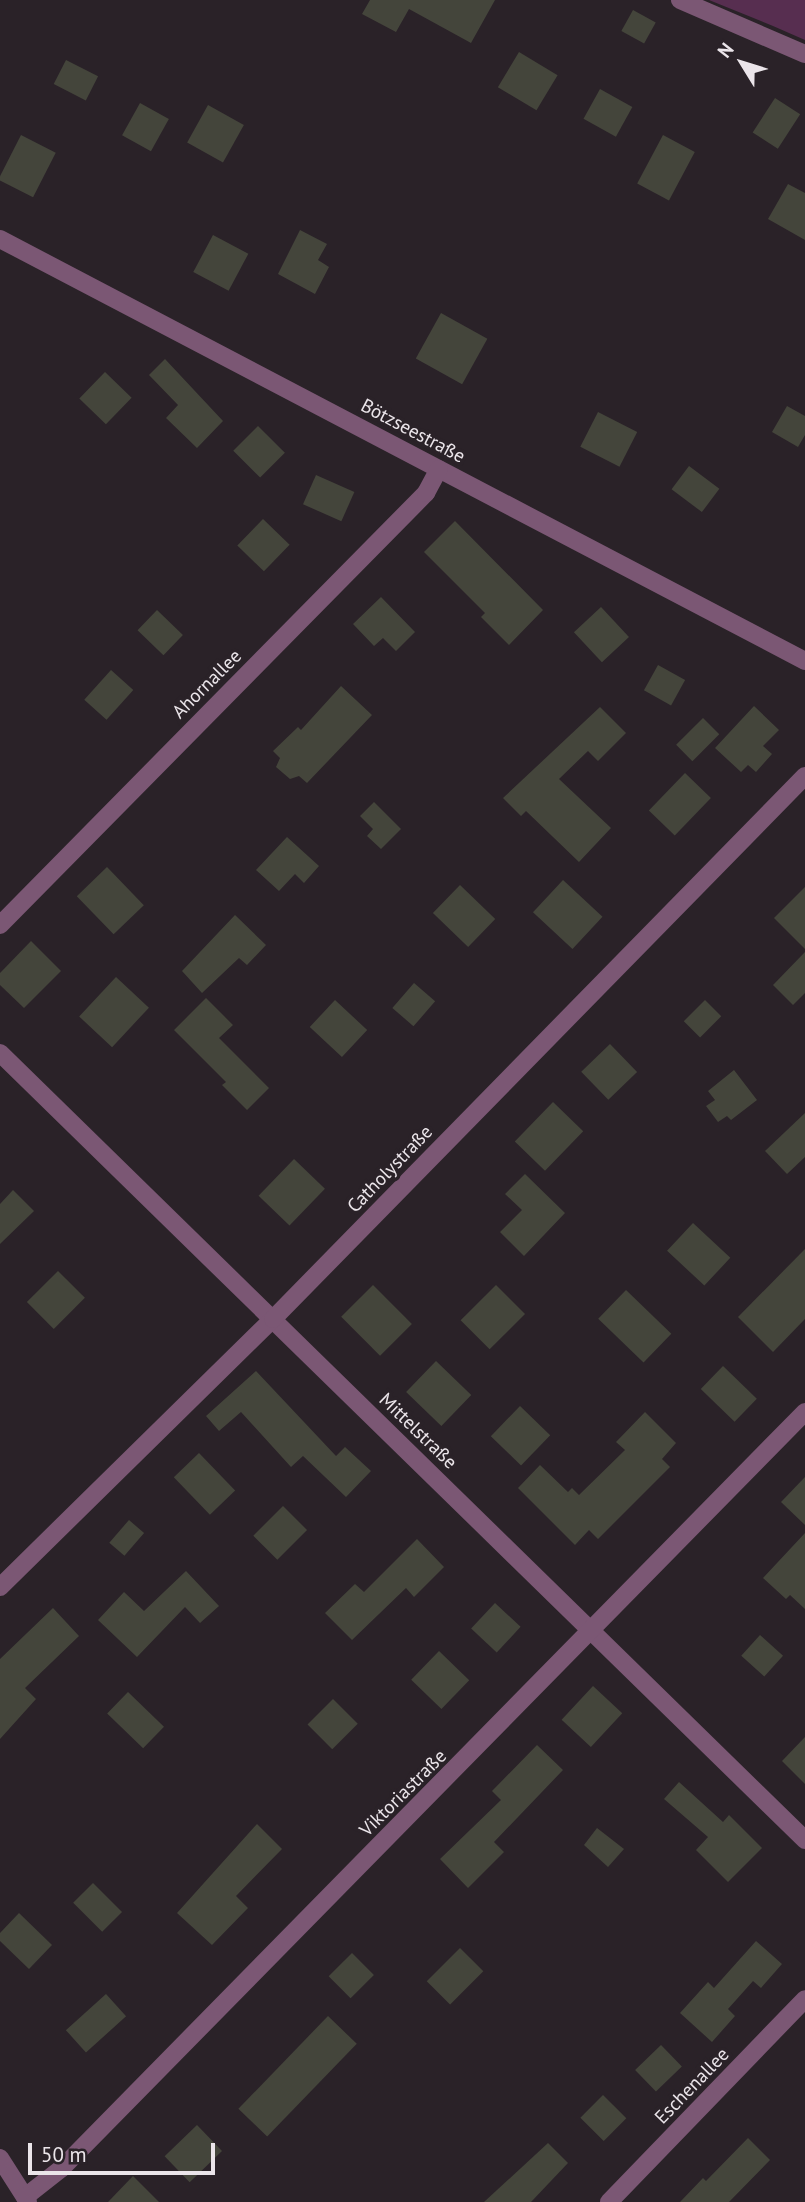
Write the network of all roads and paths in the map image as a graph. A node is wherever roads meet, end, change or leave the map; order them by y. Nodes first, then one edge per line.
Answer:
1 (680, 0) edge
2 (805, 54) edge
3 (0, 239) edge
4 (439, 469) junction
5 (805, 661) edge
6 (805, 776) edge
7 (0, 925) edge
8 (0, 1053) edge
9 (273, 1319) junction
10 (805, 1412) edge
11 (0, 1587) edge
12 (592, 1630) junction
13 (805, 1840) edge
14 (805, 1999) edge
15 (0, 2158) edge
16 (26, 2199) edge
17 (609, 2202) edge

1 - 2 street
3 - 4 street, Bötzseestraße
4 - 5 street, Bötzseestraße
4 - 7 street, Ahornallee
6 - 9 street, Catholystraße
8 - 9 street, Mittelstraße
9 - 11 street, Catholystraße
9 - 12 street, Mittelstraße
10 - 12 street, Viktoriastraße
12 - 13 street, Mittelstraße
12 - 16 street, Viktoriastraße
14 - 17 street, Eschenallee
15 - 16 street

